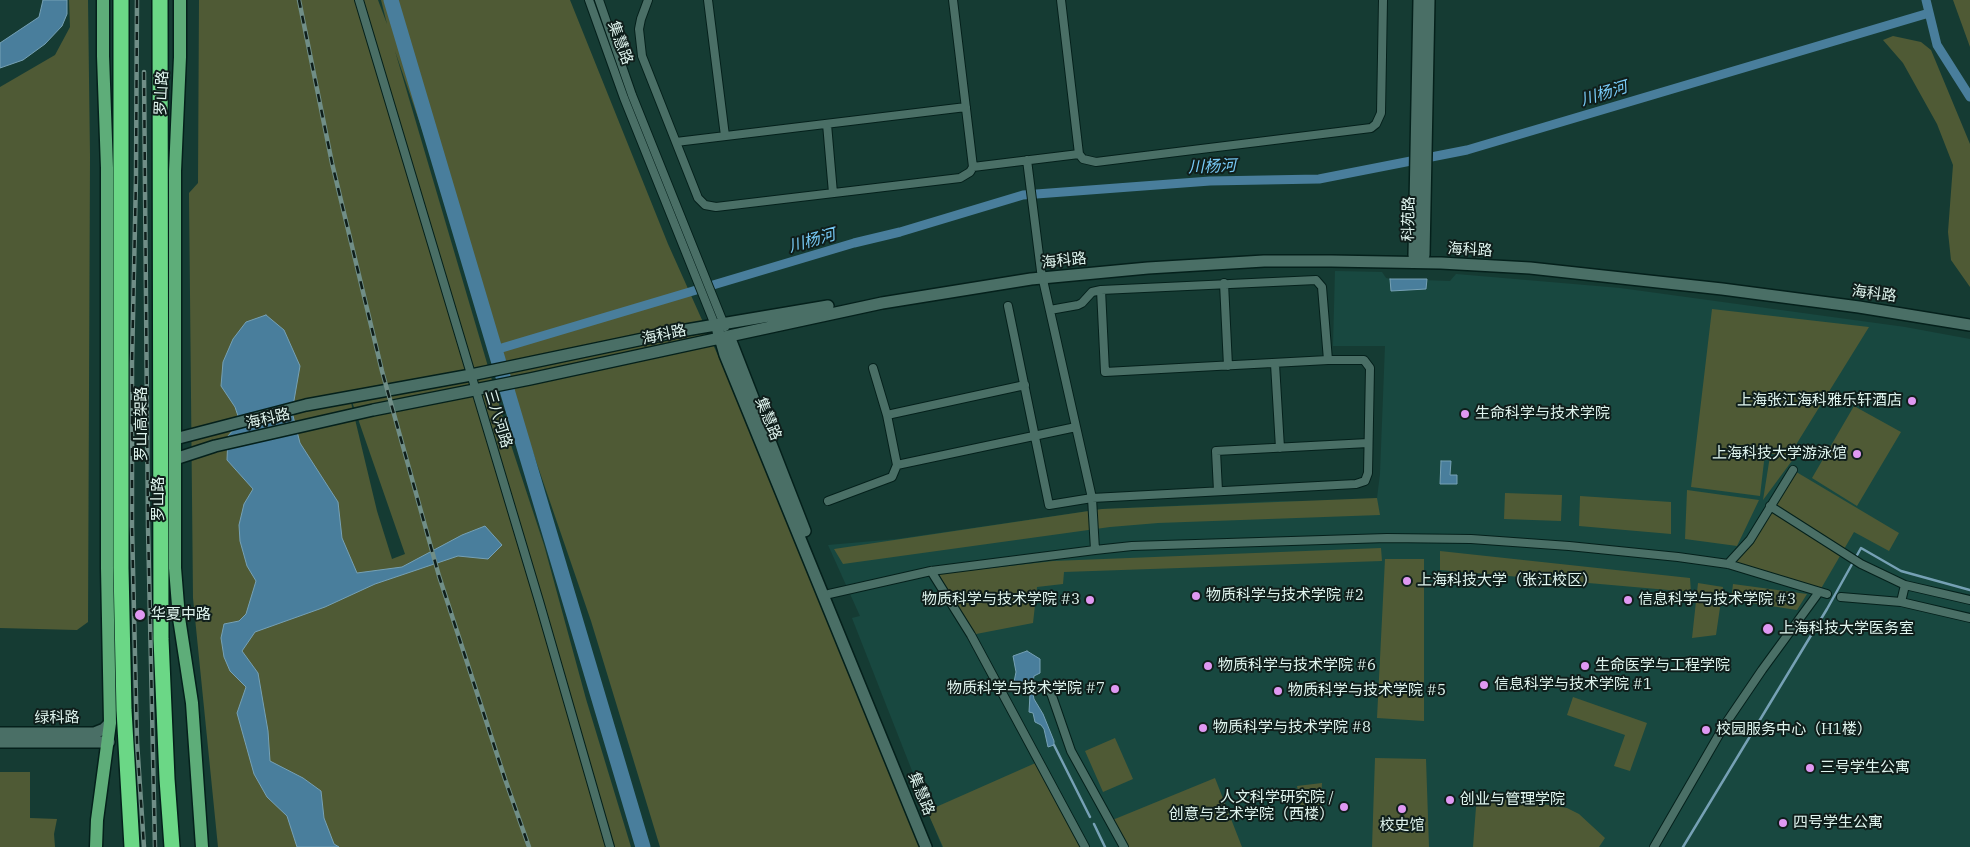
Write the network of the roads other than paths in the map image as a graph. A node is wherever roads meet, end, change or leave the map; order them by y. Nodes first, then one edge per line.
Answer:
1 (103, 0) edge
2 (160, 0) edge
3 (165, 0) edge
4 (180, 0) edge
5 (359, 0) edge
6 (589, 0) edge
7 (599, 0) edge
8 (648, 0) edge
9 (708, 0) edge
10 (952, 0) edge
11 (1060, 0) edge
12 (1383, 0) edge
13 (1419, 0) edge
14 (1428, 0) edge
15 (120, 5) edge
16 (161, 94) junction
17 (966, 107) junction
18 (827, 124) junction
19 (725, 136) junction
20 (1421, 141) junction
21 (676, 142) junction
22 (1079, 154) junction
23 (1027, 160) junction
24 (973, 166) junction
25 (833, 193) junction
26 (1419, 257) junction
27 (1042, 274) junction
28 (699, 275) junction
29 (1224, 284) junction
30 (1101, 290) junction
31 (1008, 306) dead end
32 (1050, 310) junction
33 (1970, 318) edge
34 (719, 324) junction
35 (1970, 325) edge
36 (725, 337) junction
37 (1328, 360) junction
38 (1275, 364) junction
39 (1228, 366) junction
40 (874, 368) dead end
41 (473, 374) junction
42 (1024, 385) junction
43 (477, 390) junction
44 (887, 416) junction
45 (1076, 427) junction
46 (1035, 436) junction
47 (175, 440) junction
48 (1368, 443) junction
49 (1280, 448) junction
50 (175, 459) junction
51 (896, 465) junction
52 (1793, 470) dead end
53 (1218, 492) junction
54 (1092, 498) junction
55 (828, 501) dead end
56 (1770, 506) junction
57 (1095, 550) junction
58 (1728, 564) junction
59 (931, 570) junction
60 (1905, 585) junction
61 (1819, 592) junction
62 (829, 594) junction
63 (1827, 594) dead end
64 (1841, 597) dead end
65 (1970, 600) edge
66 (1901, 602) junction
67 (1970, 618) edge
68 (122, 639) junction
69 (161, 639) junction
70 (1040, 686) dead end
71 (110, 723) junction
72 (0, 733) edge
73 (0, 742) edge
74 (109, 742) junction
75 (96, 847) edge
76 (122, 847) edge
77 (132, 847) edge
78 (172, 847) edge
79 (179, 847) edge
80 (202, 847) edge
81 (610, 847) edge
82 (926, 847) edge
83 (934, 847) edge
84 (1085, 847) edge
85 (1124, 847) edge
86 (1654, 847) edge

1 - 71 main road
2 - 16 highway, 罗山高架路
3 - 16 highway
4 - 47 main road, 罗山路
5 - 41 street, 三八河路
6 - 28 street, 集慧路
7 - 28 street, 集慧路
8 - 21 street
9 - 19 street
10 - 17 street
11 - 22 street
12 - 22 street
13 - 20 street, 科苑路
14 - 20 street, 科苑路
15 - 68 highway, 罗山高架路
16 - 69 highway, 罗山高架路
17 - 18 street
17 - 24 street
18 - 19 street
18 - 25 street
19 - 21 street
20 - 26 street, 科苑路
21 - 25 street
22 - 23 street
23 - 24 street
23 - 27 street
24 - 25 street
26 - 27 street, 海科路
26 - 33 street, 海科路
26 - 35 street, 海科路
27 - 32 street
27 - 34 street, 海科路
27 - 36 street, 海科路
28 - 34 street, 集慧路
29 - 30 street
29 - 37 street
29 - 39 street
30 - 32 street
30 - 39 street
31 - 42 street
32 - 45 street
34 - 36 street, 集慧路
34 - 41 street, 海科路
36 - 43 street, 海科路
36 - 62 street, 集慧路
36 - 82 street, 集慧路
37 - 38 street
37 - 48 street
38 - 39 street
38 - 49 street
40 - 44 street
41 - 43 street, 三八河路
41 - 47 street, 海科路
42 - 44 street
42 - 46 street
43 - 50 street, 海科路
43 - 81 street, 三八河路
44 - 51 street
45 - 46 street
45 - 54 street
46 - 51 street
46 - 54 street
47 - 50 main road, 罗山路
48 - 49 street
48 - 53 street
49 - 53 street
50 - 80 main road, 罗山路
51 - 55 street
52 - 56 street
53 - 54 street
54 - 57 street
56 - 58 street
56 - 60 street
57 - 58 street
57 - 59 street
58 - 61 street
59 - 62 street
59 - 84 street
60 - 65 street
60 - 66 street
61 - 63 street
61 - 86 street
62 - 83 street, 集慧路
64 - 66 street
66 - 67 street
68 - 76 highway
68 - 77 highway, 罗山高架路
69 - 78 highway, 罗山高架路
69 - 79 highway
70 - 85 street
71 - 72 street, 绿科路
71 - 74 main road
73 - 74 street, 绿科路
74 - 75 main road

